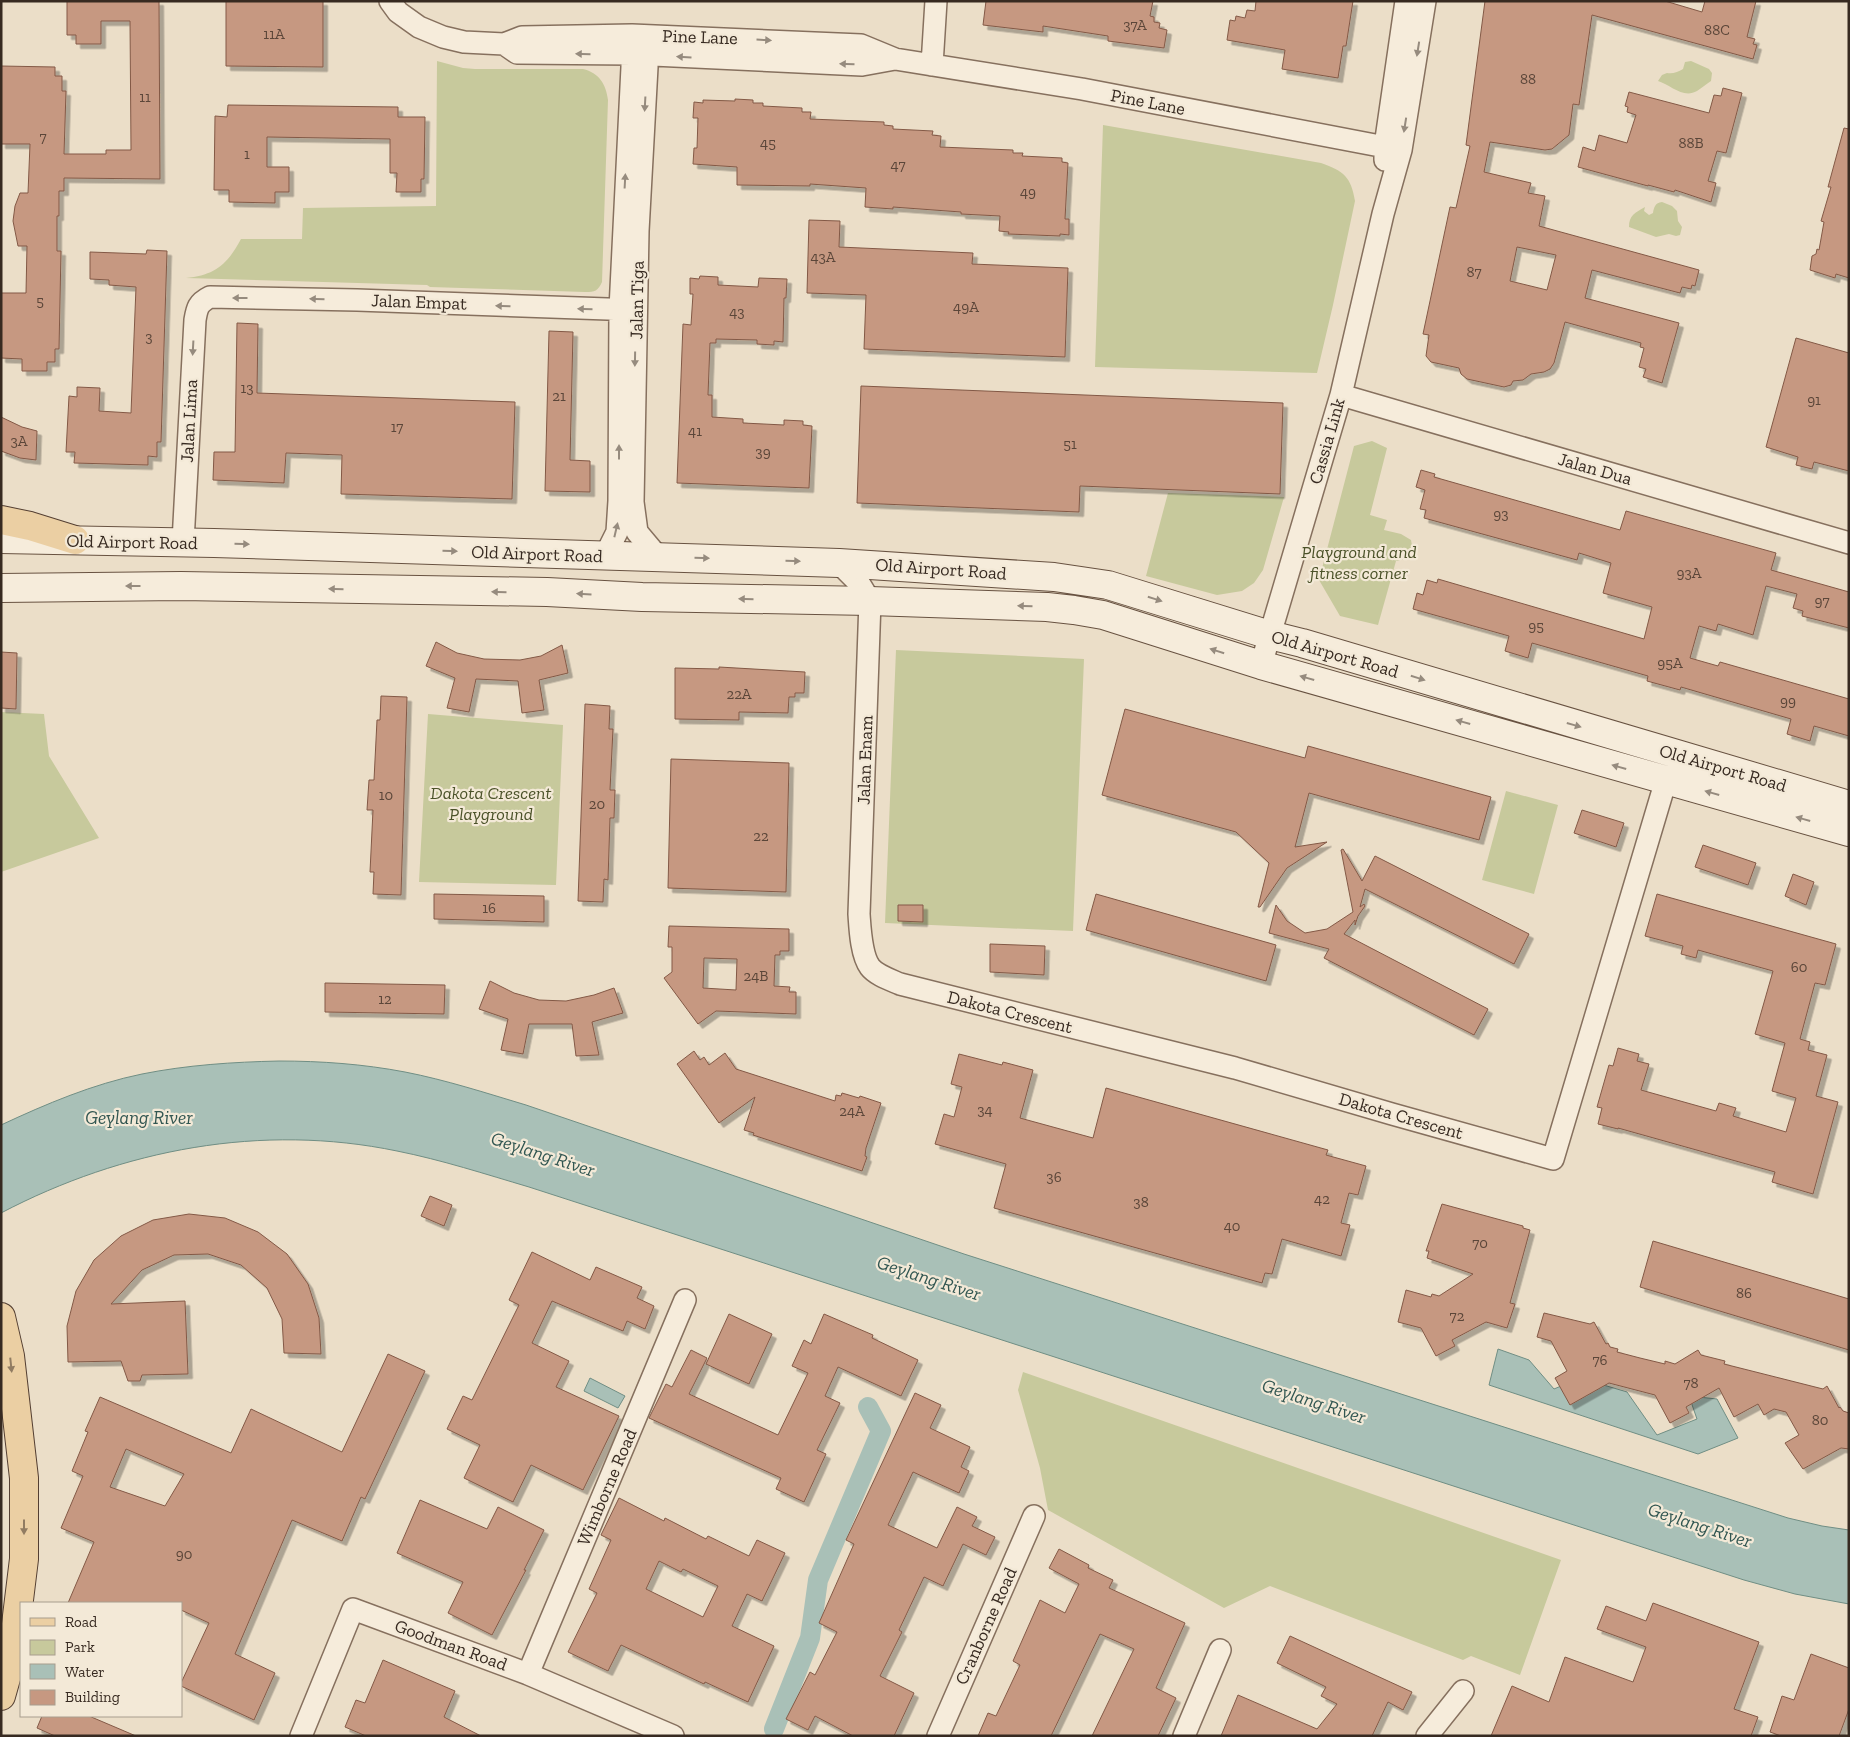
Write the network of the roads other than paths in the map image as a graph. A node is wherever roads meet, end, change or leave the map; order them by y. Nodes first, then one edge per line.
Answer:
1 (390, 1) edge
2 (936, 1) edge
3 (1406, 1) edge
4 (1425, 1) edge
5 (639, 45) junction
6 (932, 65) junction
7 (1393, 148) junction
8 (202, 301) joint
9 (628, 310) junction
10 (1340, 395) junction
11 (1, 520) edge
12 (1, 539) edge
13 (75, 540) junction
14 (183, 542) junction
15 (1849, 543) edge
16 (604, 556) junction
17 (658, 557) junction
18 (839, 563) junction
19 (1, 588) edge
20 (870, 601) junction
21 (1270, 635) junction
22 (1261, 665) junction
23 (1666, 780) junction
24 (1849, 805) edge
25 (1849, 832) edge
26 (870, 967) joint
27 (685, 1300) dead end
28 (1, 1317) edge
29 (1034, 1516) dead end
30 (1220, 1650) dead end
31 (528, 1674) junction
32 (1463, 1691) dead end
33 (1, 1696) edge
34 (301, 1736) edge
35 (674, 1736) edge
36 (938, 1736) edge
37 (1184, 1736) edge
38 (1427, 1736) edge

1 - 5 street, Pine Lane
2 - 6 street
3 - 7 street, Cassia Link
4 -> 7 street, Cassia Link
5 - 6 street, Pine Lane
5 - 9 street, Jalan Tiga
6 - 7 street, Pine Lane
7 - 10 street, Cassia Link
9 -> 8 street, Jalan Empat
8 -> 14 street, Jalan Lima
16 -> 9 street, Jalan Tiga
9 -> 17 street, Jalan Tiga
10 - 15 street, Jalan Dua
10 - 21 street, Cassia Link
11 - 13 main road
12 - 13 main road, Old Airport Road
13 - 14 main road, Old Airport Road
14 -> 16 main road, Old Airport Road
16 - 17 main road, Old Airport Road
17 -> 18 main road, Old Airport Road
18 - 20 street
18 -> 21 main road, Old Airport Road
20 -> 19 main road, Old Airport Road
22 -> 20 main road, Old Airport Road
20 - 26 street, Jalan Enam
21 - 22 street, Cassia Link
21 -> 24 main road, Old Airport Road
23 -> 22 main road, Old Airport Road
25 -> 23 main road, Old Airport Road
23 - 26 street, Dakota Crescent
27 - 31 street, Wimborne Road
28 -> 33 main road
29 - 36 street, Cranborne Road
30 - 37 street
31 - 34 street, Goodman Road
31 - 35 street, Goodman Road
32 - 38 street

